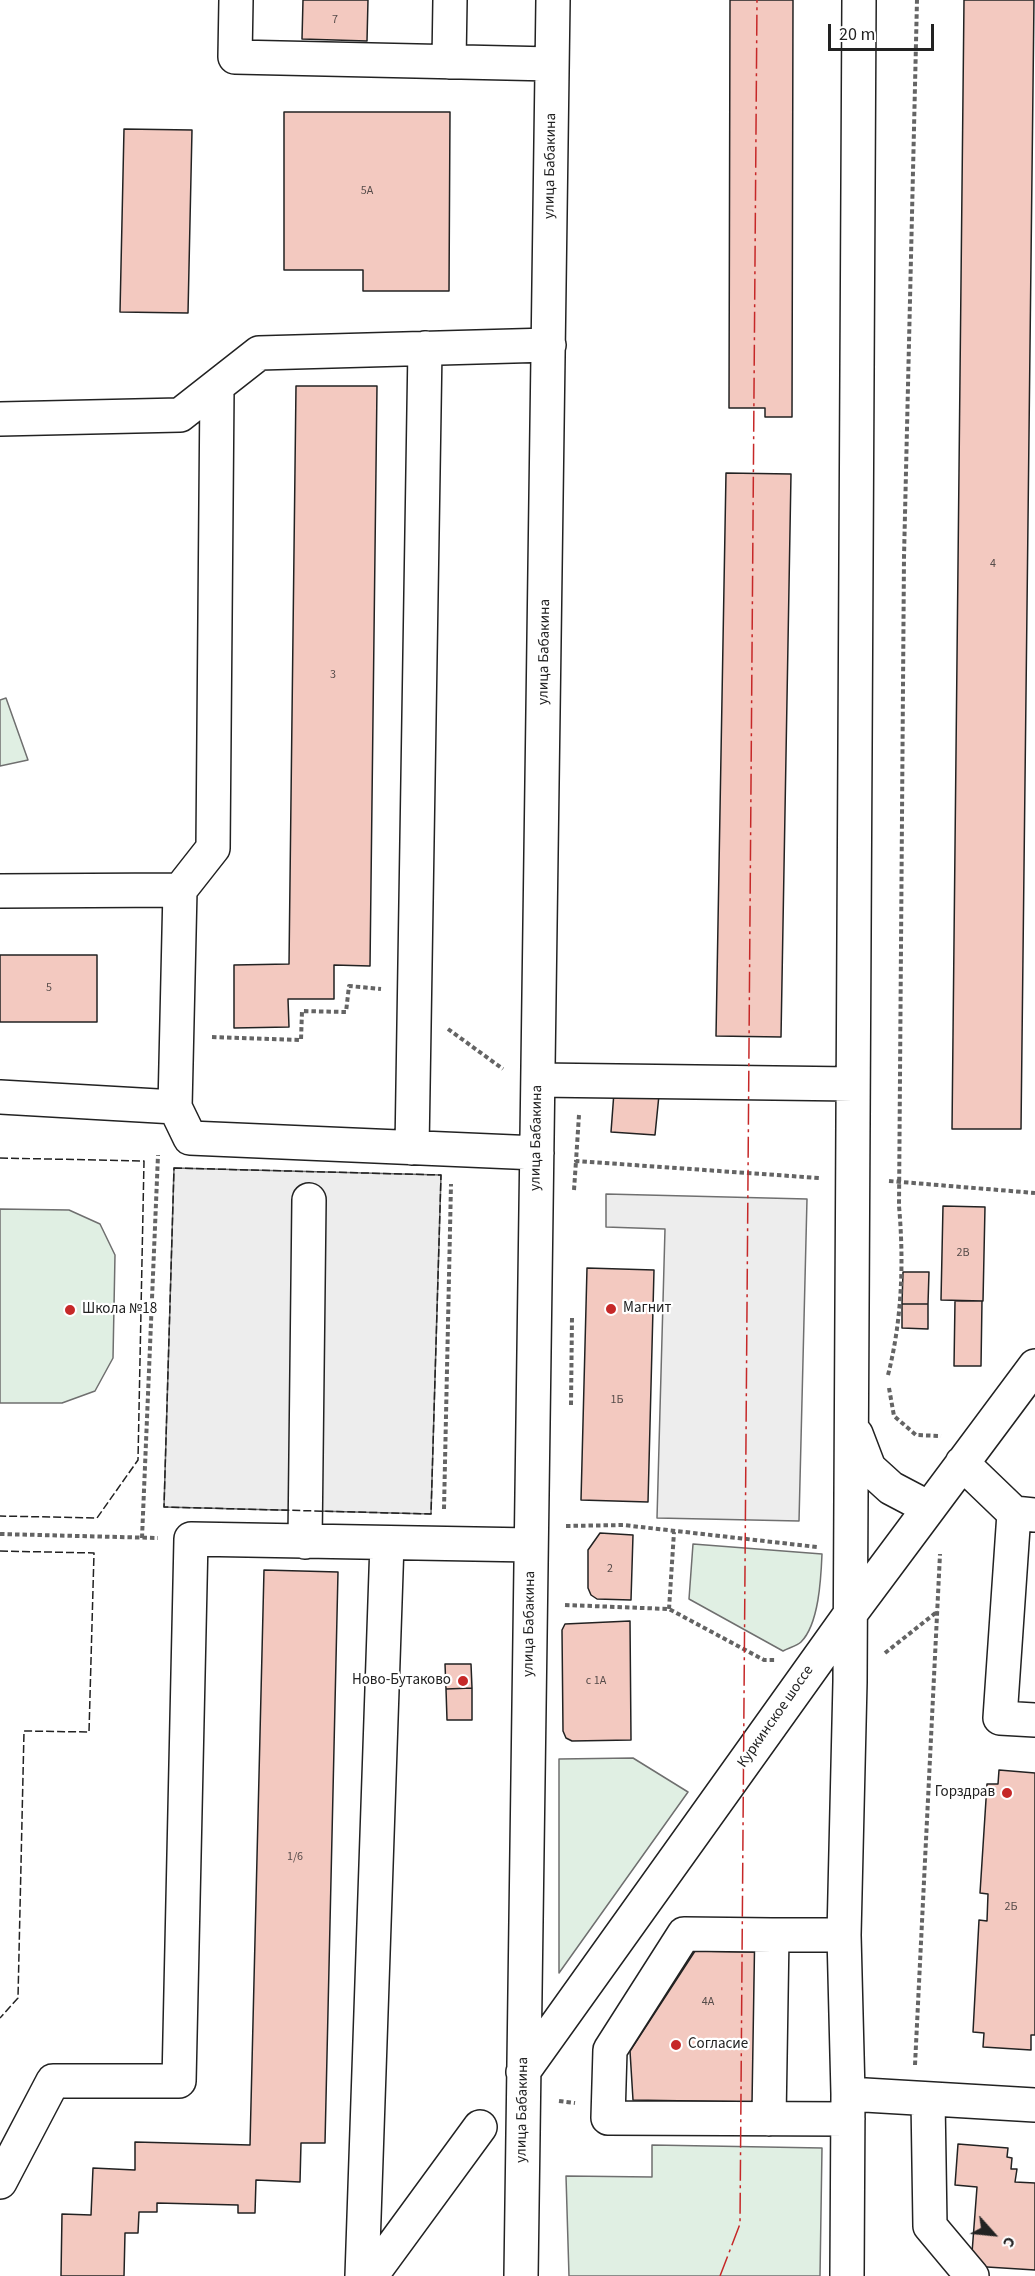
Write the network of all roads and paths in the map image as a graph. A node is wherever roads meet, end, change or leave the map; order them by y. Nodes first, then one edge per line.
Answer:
1 (236, 0) edge
2 (450, 0) edge
3 (553, 0) edge
4 (859, 0) edge
5 (918, 0) edge
6 (449, 62) junction
7 (552, 64) junction
8 (549, 345) junction
9 (425, 348) junction
10 (217, 388) junction
11 (0, 419) edge
12 (180, 890) junction
13 (0, 891) edge
14 (414, 1005) junction
15 (176, 1036) junction
16 (503, 1069) dead end
17 (538, 1080) junction
18 (853, 1084) junction
19 (0, 1097) edge
20 (175, 1107) junction
21 (579, 1113) dead end
22 (412, 1148) junction
23 (451, 1150) junction
24 (537, 1153) junction
25 (158, 1155) dead end
26 (829, 1179) dead end
27 (890, 1181) dead end
28 (899, 1182) junction
29 (1035, 1193) edge
30 (309, 1200) dead end
31 (1035, 1366) edge
32 (851, 1421) junction
33 (956, 1450) junction
34 (929, 1508) junction
35 (1024, 1514) edge
36 (674, 1532) junction
37 (0, 1534) edge
38 (566, 1536) dead end
39 (142, 1538) junction
40 (191, 1539) junction
41 (305, 1542) junction
42 (387, 1543) junction
43 (442, 1544) junction
44 (531, 1545) junction
45 (850, 1550) junction
46 (940, 1553) dead end
47 (565, 1593) dead end
48 (669, 1609) junction
49 (938, 1610) junction
50 (850, 1613) junction
51 (884, 1654) dead end
52 (784, 1660) dead end
53 (1035, 1720) edge
54 (772, 1935) junction
55 (844, 1935) junction
56 (523, 2072) junction
57 (927, 2084) junction
58 (1035, 2105) edge
59 (848, 2107) junction
60 (769, 2119) junction
61 (480, 2127) dead end
62 (0, 2182) edge
63 (362, 2276) edge
64 (371, 2276) edge
65 (521, 2276) edge
66 (848, 2276) edge
67 (972, 2276) edge

1 - 6 street
2 - 6 street
3 - 7 street, улица Бабакина
4 - 18 street
5 - 28 path
6 - 7 street
7 - 8 street, улица Бабакина
8 - 9 street
8 - 17 street, улица Бабакина
9 - 10 street
9 - 14 street
10 - 11 street
10 - 12 street
12 - 13 street
12 - 15 street
14 - 15 path
14 - 16 path
14 - 22 street
15 - 20 street
17 - 18 street
17 - 24 street, улица Бабакина
18 - 32 street
19 - 20 street
20 - 22 street
21 - 26 path
22 - 23 street
23 - 24 street
23 - 43 path
24 - 44 street, улица Бабакина
25 - 39 path
27 - 28 path
28 - 29 path
28 - 33 path
30 - 41 street
31 - 33 street, Куркинское шоссе
32 - 34 street
32 - 45 street
33 - 34 street, Куркинское шоссе
33 - 35 street
34 - 50 street, Куркинское шоссе
35 - 53 street
36 - 38 path
36 - 45 path
36 - 48 path
37 - 39 path
39 - 40 path
40 - 41 street
40 - 62 street
41 - 42 street
42 - 43 street
42 - 63 street
43 - 44 street
44 - 56 street, улица Бабакина
45 - 50 street
46 - 49 path
47 - 48 path
48 - 52 path
49 - 51 path
49 - 57 path
50 - 55 street
50 - 56 street, Куркинское шоссе
54 - 55 street
54 - 60 street
54 - 60 street
55 - 59 street
56 - 65 street, улица Бабакина
57 - 58 street
57 - 59 street
57 - 67 street
59 - 60 street
59 - 66 street
61 - 64 street

